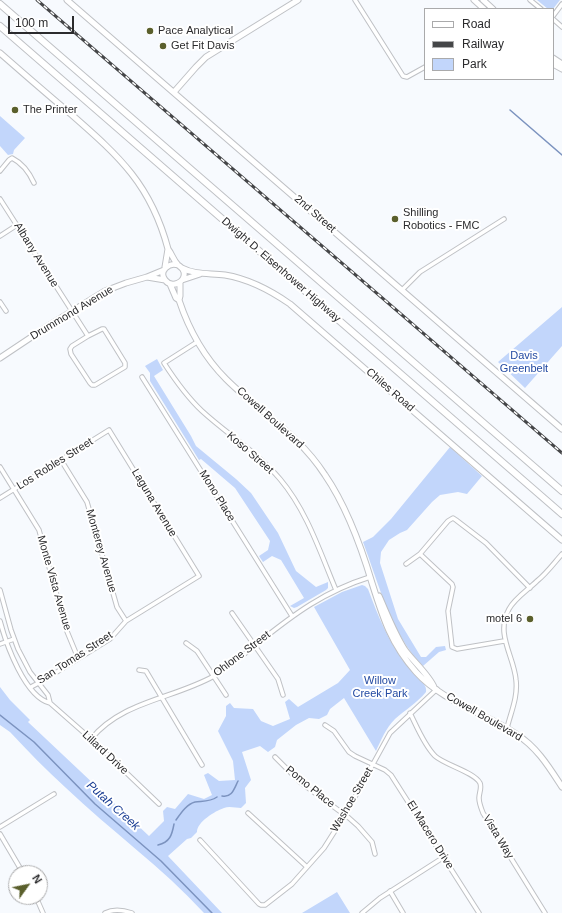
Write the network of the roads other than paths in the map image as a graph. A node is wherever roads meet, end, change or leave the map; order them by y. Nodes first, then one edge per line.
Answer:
1 (67, 0) edge
2 (298, 0) edge
3 (355, 0) edge
4 (474, 0) edge
5 (482, 0) edge
6 (530, 0) edge
7 (0, 4) edge
8 (562, 4) edge
9 (483, 8) edge
10 (492, 8) edge
11 (539, 8) edge
12 (554, 15) edge
13 (554, 20) edge
14 (0, 26) edge
15 (562, 27) edge
16 (0, 53) edge
17 (424, 68) edge
18 (174, 92) junction
19 (0, 171) edge
20 (34, 182) dead end
21 (0, 199) edge
22 (504, 219) dead end
23 (17, 225) junction
24 (0, 236) edge
25 (168, 250) junction
26 (180, 267) junction
27 (165, 269) junction
28 (200, 274) junction
29 (148, 277) junction
30 (165, 280) junction
31 (181, 281) junction
32 (170, 284) junction
33 (402, 290) junction
34 (179, 300) junction
35 (0, 302) edge
36 (72, 311) junction
37 (6, 312) dead end
38 (88, 336) junction
39 (197, 342) junction
40 (0, 358) edge
41 (142, 377) dead end
42 (562, 429) edge
43 (109, 430) joint
44 (62, 460) junction
45 (0, 467) edge
46 (14, 489) junction
47 (562, 491) edge
48 (0, 498) edge
49 (562, 514) edge
50 (562, 540) edge
51 (420, 554) junction
52 (562, 554) edge
53 (406, 564) dead end
54 (199, 576) joint
55 (370, 577) junction
56 (530, 588) junction
57 (0, 590) edge
58 (336, 590) junction
59 (232, 613) dead end
60 (292, 616) junction
61 (0, 621) edge
62 (126, 621) junction
63 (14, 639) junction
64 (504, 641) junction
65 (6, 642) junction
66 (186, 643) dead end
67 (0, 644) edge
68 (254, 646) junction
69 (78, 658) junction
70 (23, 660) junction
71 (16, 664) junction
72 (139, 670) dead end
73 (214, 676) junction
74 (37, 683) junction
75 (31, 687) junction
76 (435, 688) junction
77 (226, 695) dead end
78 (283, 695) dead end
79 (161, 697) junction
80 (50, 703) junction
81 (410, 713) junction
82 (325, 725) dead end
83 (507, 728) junction
84 (91, 739) junction
85 (275, 757) dead end
86 (373, 764) junction
87 (202, 765) dead end
88 (562, 787) edge
89 (54, 794) dead end
90 (158, 804) dead end
91 (248, 813) dead end
92 (345, 815) junction
93 (0, 827) edge
94 (0, 834) edge
95 (200, 840) dead end
96 (375, 854) dead end
97 (444, 857) junction
98 (17, 865) edge
99 (307, 867) junction
100 (390, 891) junction
101 (105, 913) edge
102 (132, 913) edge
103 (362, 913) edge
104 (403, 913) edge
105 (479, 913) edge
106 (545, 913) edge

1 - 18 street, 2nd Street
2 - 18 street
3 - 17 street
4 - 9 street
5 - 10 street
6 - 11 street
7 - 47 highway, Dwight D. Eisenhower Highway
8 - 12 street
13 - 15 street
14 - 49 highway, Dwight D. Eisenhower Highway
16 - 25 street
18 - 33 street, 2nd Street
19 - 20 street
21 - 23 street, Albany Avenue
22 - 33 street
23 - 24 street
23 - 36 street, Albany Avenue
25 - 26 street
25 - 27 street
26 - 27 street
26 - 28 street
26 - 31 street
27 - 29 street, Drummond Avenue
27 - 30 street
28 - 31 street
28 - 50 street, Chiles Road
29 - 30 street, Drummond Avenue
29 - 36 street, Drummond Avenue
30 - 32 street
31 - 32 street
31 - 34 street, Cowell Boulevard
32 - 34 street, Cowell Boulevard
33 - 42 street, 2nd Street
34 - 39 street, Cowell Boulevard
35 - 37 street
36 - 38 street, Albany Avenue
36 - 40 street, Drummond Avenue
38 - 38 street
39 - 55 street, Cowell Boulevard
39 - 58 street, Koso Street
41 - 60 street, Mono Place
43 - 44 street, Los Robles Street
43 - 54 street, Laguna Avenue
44 - 46 street, Los Robles Street
44 - 62 street, Monterey Avenue
45 - 46 street, Monte Vista Avenue
46 - 48 street, Los Robles Street
46 - 69 street, Monte Vista Avenue
51 - 53 street
51 - 56 street
51 - 64 street
52 - 56 street
54 - 62 street, San Tomas Street
55 - 58 street, Ohlone Street
55 - 76 street, Cowell Boulevard
56 - 64 street
57 - 63 street, Lillard Drive
58 - 60 street, Ohlone Street
59 - 68 street
60 - 68 street, Ohlone Street
61 - 65 street, Lillard Drive
62 - 69 street, San Tomas Street
63 - 65 street
63 - 70 street, Lillard Drive
64 - 83 street
65 - 67 street
65 - 71 street, Lillard Drive
66 - 73 street
68 - 73 street, Ohlone Street
68 - 78 street
69 - 74 street, San Tomas Street
70 - 71 street
70 - 74 street, Lillard Drive
71 - 75 street, Lillard Drive
72 - 79 street
73 - 77 street
73 - 79 street, Ohlone Street
74 - 75 street, San Tomas Street
74 - 80 street, Lillard Drive
75 - 80 street, Lillard Drive
76 - 81 street, Washoe Street
76 - 83 street, Cowell Boulevard
79 - 84 street, Ohlone Street
79 - 87 street
80 - 84 street, Lillard Drive
81 - 86 street, Washoe Street
81 - 106 street, Vista Way
82 - 86 street, El Macero Drive
83 - 88 street, Cowell Boulevard
84 - 90 street, Lillard Drive
85 - 92 street, Pomo Place
86 - 92 street, Washoe Street
86 - 97 street, El Macero Drive
89 - 93 street
91 - 99 street
92 - 96 street, Pomo Place
92 - 99 street, Washoe Street
94 - 98 street
95 - 99 street, Washoe Street
97 - 100 street
97 - 105 street, El Macero Drive
100 - 103 street
100 - 104 street
101 - 102 street

